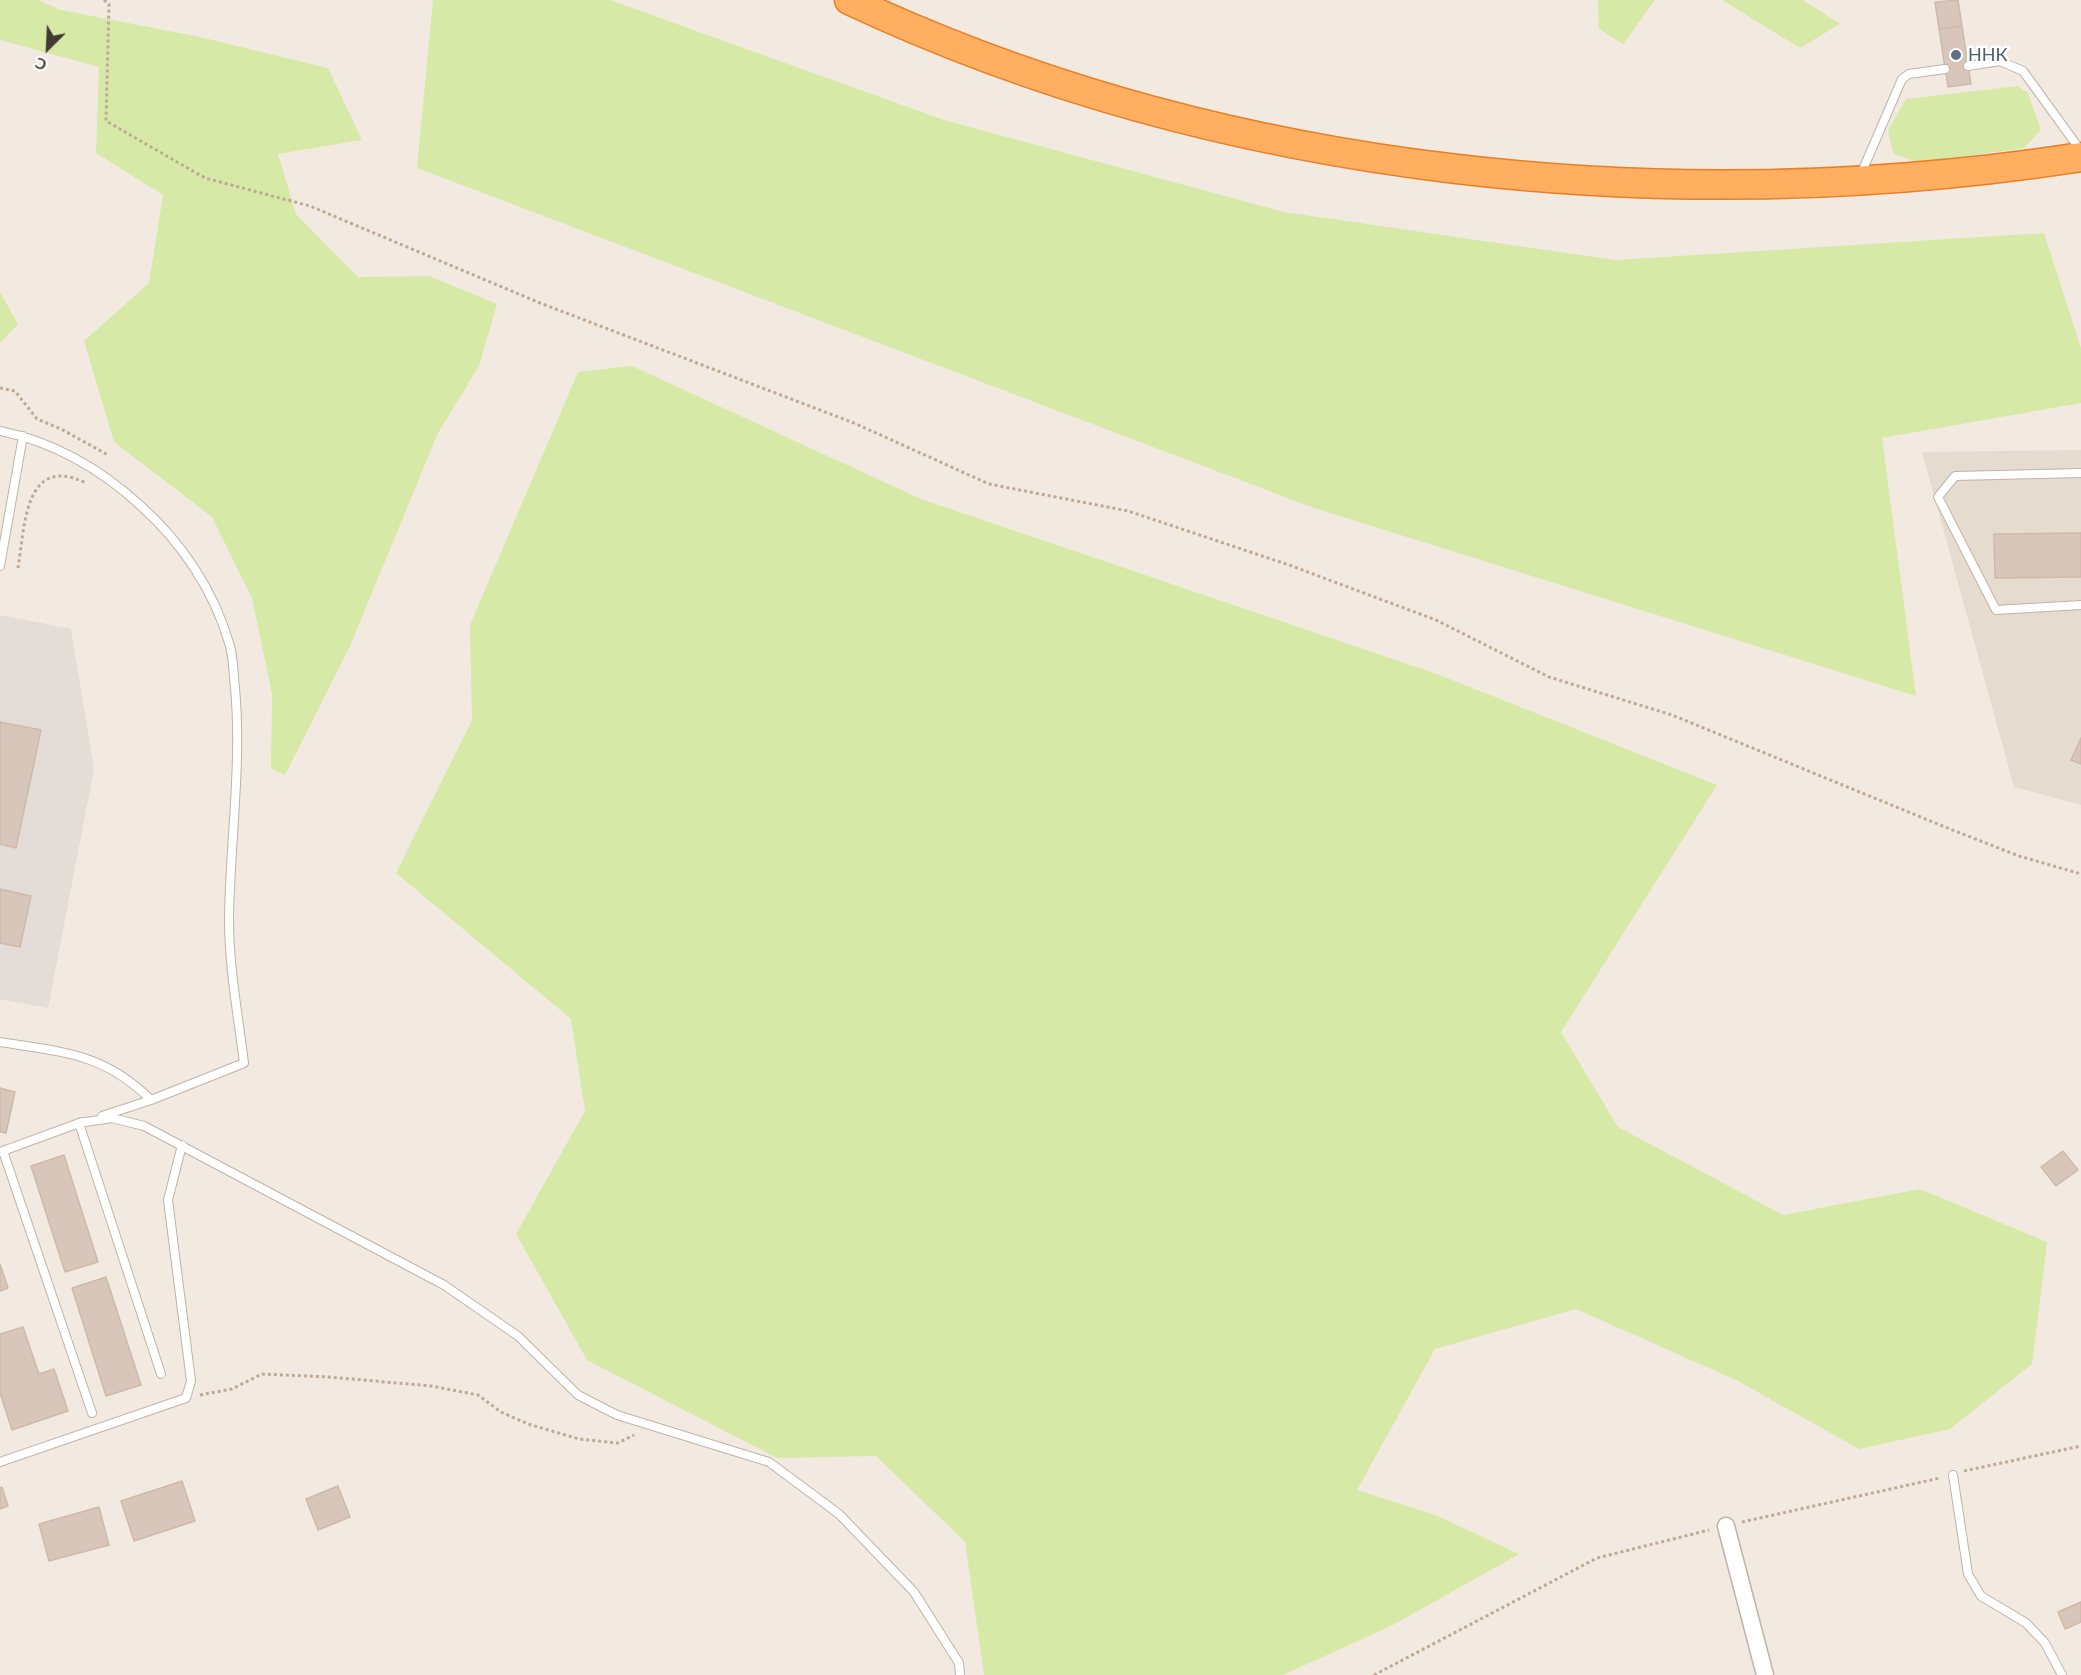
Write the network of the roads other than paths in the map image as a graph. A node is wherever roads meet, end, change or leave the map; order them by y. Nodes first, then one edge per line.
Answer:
1 (849, 0) edge
2 (1968, 66) dead end
3 (1945, 69) dead end
4 (2073, 159) edge
5 (1857, 182) junction
6 (0, 432) edge
7 (23, 436) junction
8 (2081, 473) edge
9 (0, 566) edge
10 (2081, 605) edge
11 (0, 1042) edge
12 (151, 1100) junction
13 (79, 1124) junction
14 (182, 1145) junction
15 (1, 1151) edge
16 (161, 1374) dead end
17 (92, 1413) dead end
18 (0, 1462) edge
19 (1953, 1475) dead end
20 (1726, 1526) dead end
21 (960, 1675) edge
22 (1765, 1675) edge
23 (2062, 1675) edge

1 - 5 highway
2 - 4 lane
3 - 5 lane
4 - 5 highway
6 - 7 lane
7 - 9 lane
7 - 12 lane
8 - 10 lane
11 - 12 lane
12 - 13 lane
13 - 14 lane
13 - 15 lane
13 - 16 lane
14 - 18 lane
14 - 21 lane
15 - 17 lane
19 - 23 lane
20 - 22 street

